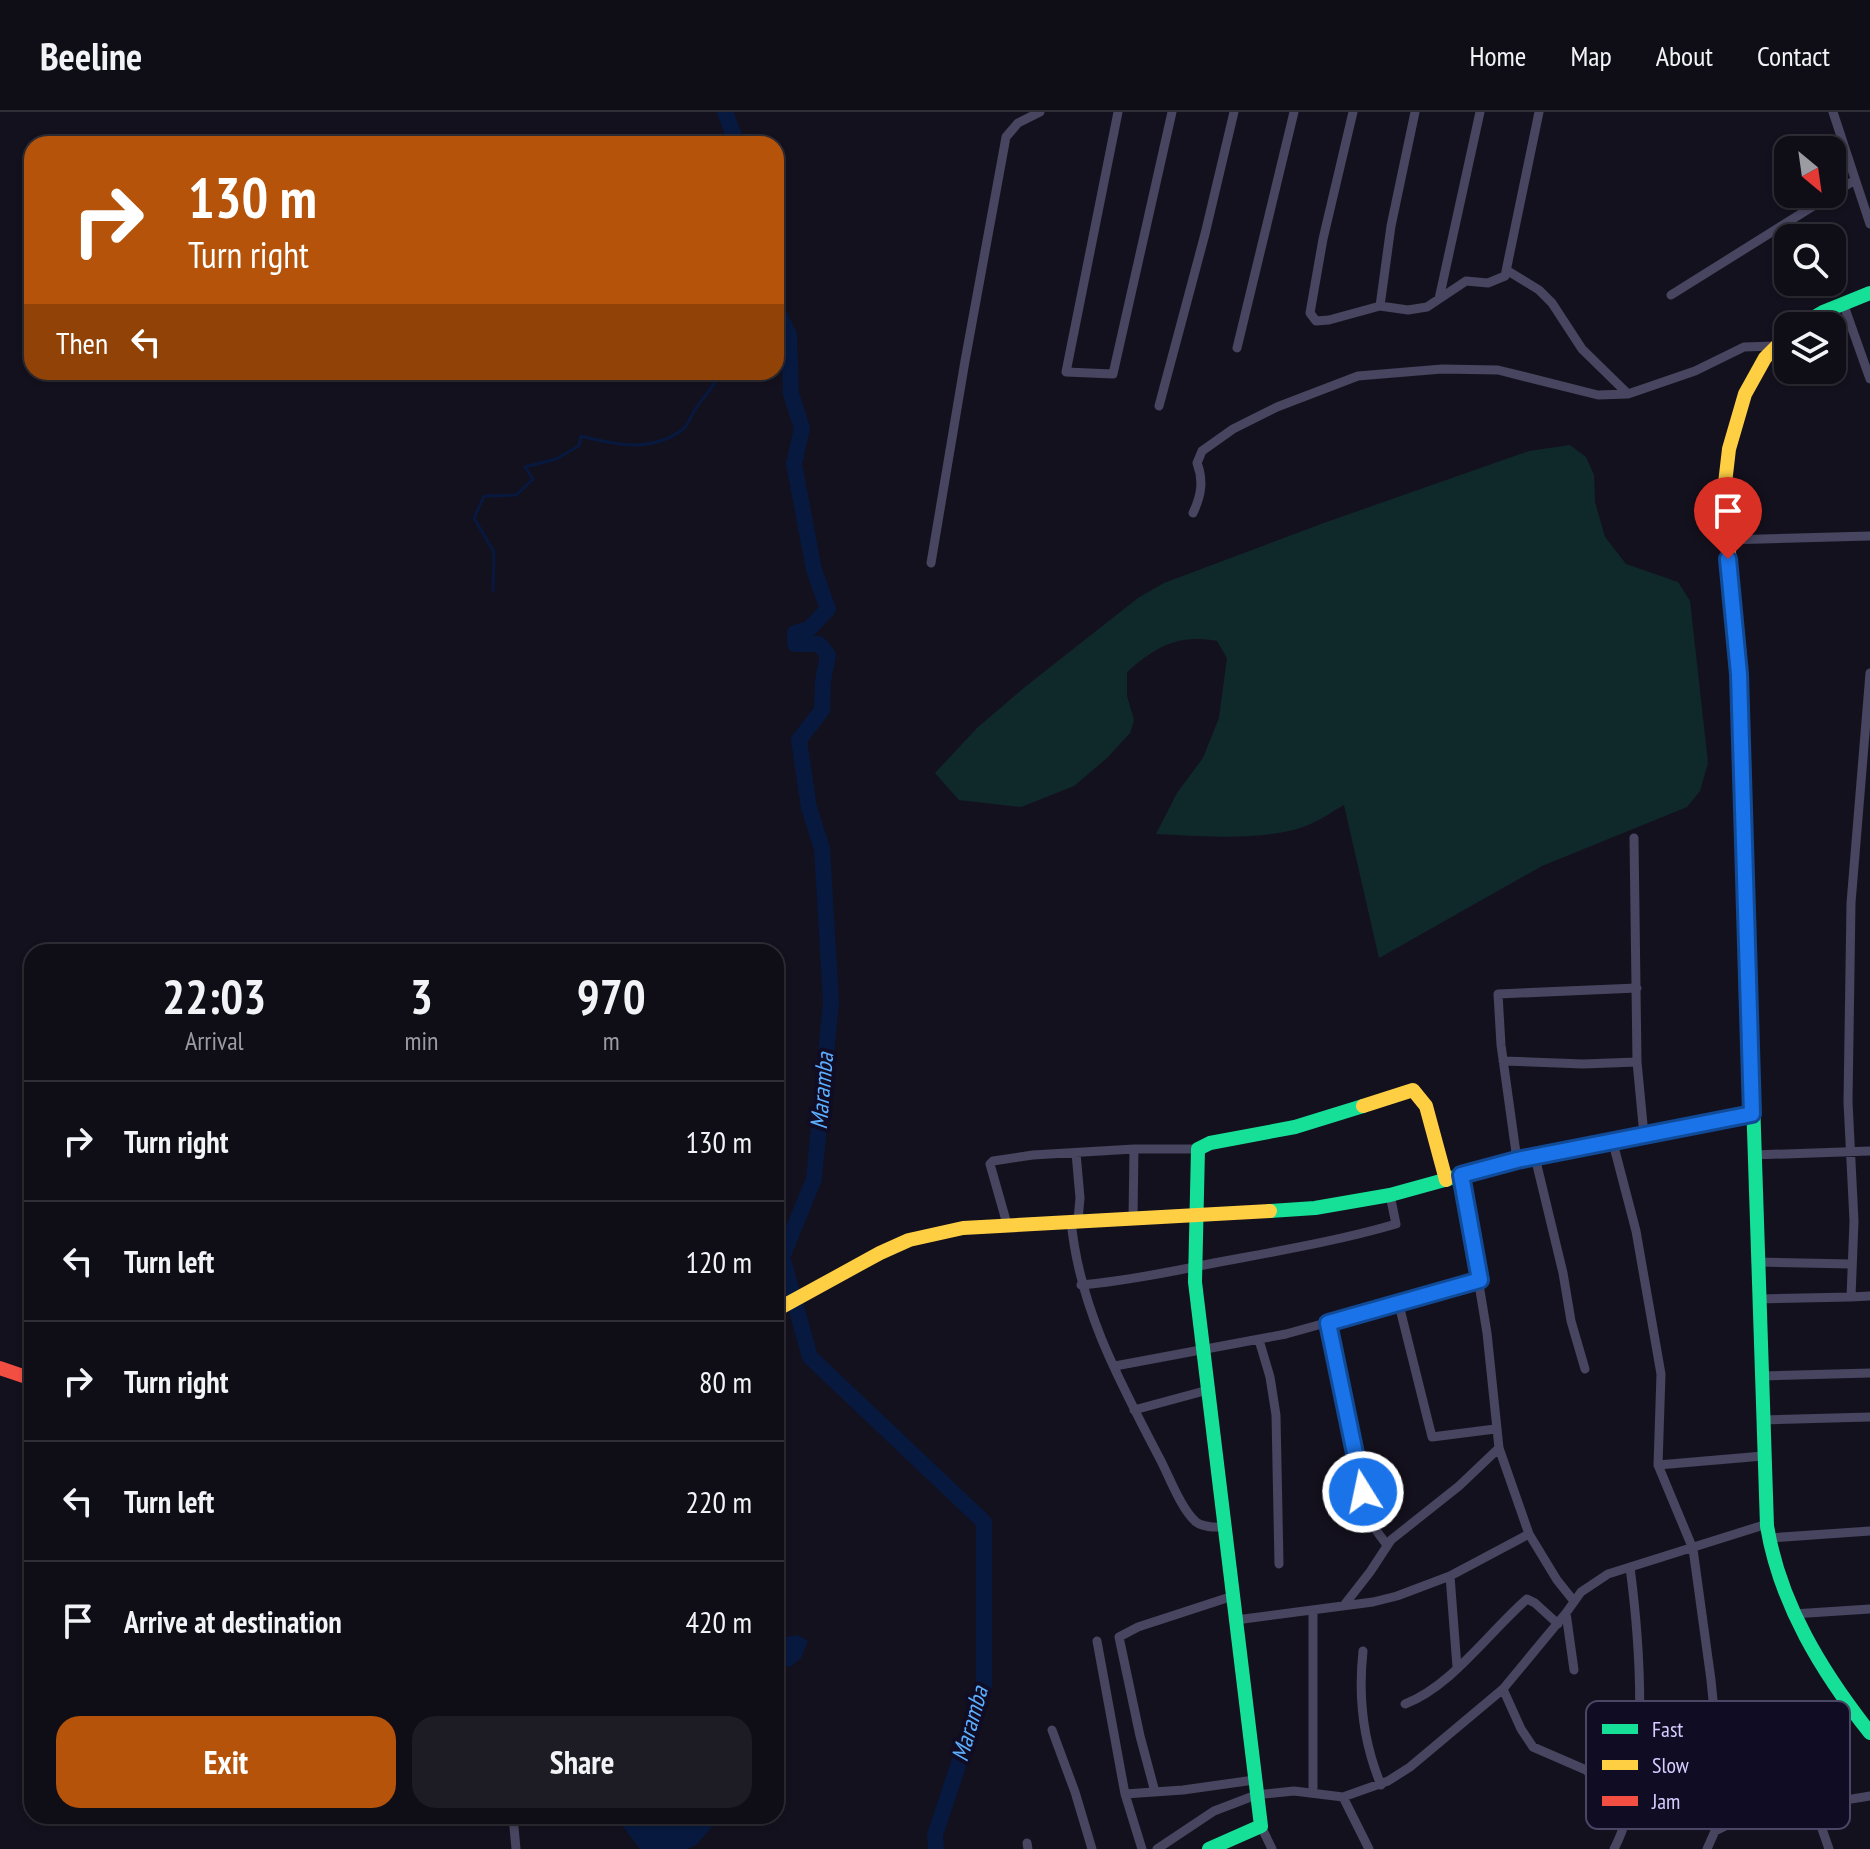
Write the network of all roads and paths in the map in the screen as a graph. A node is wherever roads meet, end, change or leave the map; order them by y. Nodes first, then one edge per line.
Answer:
1 (1040, 112) edge
2 (1118, 112) edge
3 (1172, 112) edge
4 (1234, 112) edge
5 (1294, 112) edge
6 (1353, 112) edge
7 (1415, 112) edge
8 (1480, 112) edge
9 (1539, 112) edge
10 (1833, 112) edge
11 (1855, 180) junction
12 (1870, 224) edge
13 (1508, 271) junction
14 (1870, 293) edge
15 (1671, 295) dead end
16 (1439, 299) junction
17 (1843, 303) junction
18 (1380, 306) junction
19 (1826, 312) edge
20 (1774, 346) edge
21 (1774, 347) edge
22 (1237, 348) dead end
23 (1870, 379) edge
24 (1628, 394) junction
25 (1159, 406) dead end
26 (1193, 513) dead end
27 (1870, 536) edge
28 (1726, 540) junction
29 (931, 563) dead end
30 (1870, 673) edge
31 (1634, 838) dead end
32 (1637, 988) junction
33 (1503, 1061) junction
34 (1637, 1062) junction
35 (1752, 1114) junction
36 (1644, 1135) junction
37 (1613, 1143) junction
38 (1134, 1149) junction
39 (1198, 1149) junction
40 (1850, 1151) junction
41 (1870, 1151) edge
42 (1076, 1153) junction
43 (1753, 1155) junction
44 (1535, 1157) junction
45 (1517, 1160) junction
46 (1461, 1175) junction
47 (1446, 1180) junction
48 (1390, 1195) junction
49 (1195, 1214) junction
50 (1133, 1218) junction
51 (1074, 1220) junction
52 (1007, 1224) junction
53 (1756, 1262) junction
54 (1851, 1264) junction
55 (1195, 1268) junction
56 (1480, 1280) junction
57 (1081, 1285) junction
58 (1870, 1296) edge
59 (1851, 1297) junction
60 (1758, 1299) junction
61 (1399, 1305) junction
62 (784, 1306) edge
63 (1328, 1323) junction
64 (1259, 1340) junction
65 (1204, 1351) junction
66 (1115, 1366) junction
67 (0, 1368) edge
68 (1585, 1369) dead end
69 (1870, 1373) edge
70 (24, 1376) edge
71 (1761, 1376) junction
72 (1208, 1390) junction
73 (1134, 1410) junction
74 (1870, 1417) edge
75 (1762, 1420) junction
76 (1495, 1429) junction
77 (1499, 1448) junction
78 (1763, 1456) junction
79 (1658, 1465) junction
80 (1225, 1527) junction
81 (1768, 1531) junction
82 (1870, 1531) edge
83 (1529, 1534) junction
84 (1387, 1545) junction
85 (1693, 1549) junction
86 (1279, 1564) dead end
87 (1630, 1567) junction
88 (1450, 1576) junction
89 (1233, 1596) junction
90 (1573, 1600) junction
91 (1345, 1604) junction
92 (1870, 1609) edge
93 (1313, 1610) junction
94 (1566, 1613) junction
95 (1793, 1614) junction
96 (1236, 1620) junction
97 (1558, 1624) junction
98 (1097, 1641) dead end
99 (1363, 1651) dead end
100 (1457, 1667) junction
101 (1574, 1670) dead end
102 (1503, 1689) junction
103 (1639, 1701) edge
104 (1713, 1701) edge
105 (1847, 1701) edge
106 (1405, 1704) dead end
107 (1850, 1705) edge
108 (1052, 1730) dead end
109 (1870, 1733) edge
110 (1586, 1770) edge
111 (1381, 1785) junction
112 (1255, 1788) junction
113 (1155, 1792) junction
114 (1313, 1793) junction
115 (1125, 1794) junction
116 (1870, 1796) edge
117 (1343, 1797) junction
118 (1850, 1800) edge
119 (514, 1824) edge
120 (1261, 1826) junction
121 (1622, 1829) edge
122 (1720, 1829) edge
123 (1822, 1829) edge
124 (516, 1849) edge
125 (1092, 1849) edge
126 (1142, 1849) edge
127 (1157, 1849) edge
128 (1209, 1849) edge
129 (1272, 1849) edge
130 (1369, 1849) edge
131 (1614, 1849) edge
132 (1707, 1849) edge
133 (1829, 1849) edge

1 - 29 street
2 - 3 street
4 - 25 street
5 - 22 street
6 - 18 street
7 - 18 street
8 - 16 street
9 - 13 street
10 - 11 street
11 - 12 street
11 - 15 street
13 - 16 street
13 - 24 street
14 - 17 street
16 - 18 street
17 - 19 street
17 - 23 street
20 - 24 street
21 - 28 street
24 - 26 street
27 - 28 street
28 - 35 street
30 - 40 street
31 - 32 street
32 - 33 street
32 - 34 street
33 - 34 street
33 - 45 street
34 - 36 street
35 - 36 street
35 - 43 street
36 - 37 street
37 - 44 street
37 - 79 street
38 - 39 street
38 - 42 street
38 - 50 street
39 - 47 street
39 - 49 street
40 - 41 street
40 - 43 street
40 - 54 street
42 - 51 street
42 - 52 street
43 - 53 street
44 - 45 street
44 - 68 street
45 - 46 street
46 - 47 street
46 - 56 street
47 - 48 street
48 - 49 street
48 - 55 street
49 - 50 street
49 - 55 street
50 - 51 street
51 - 52 street
51 - 57 street
52 - 62 street
53 - 54 street
53 - 60 street
54 - 59 street
55 - 57 street
55 - 65 street
56 - 61 street
56 - 76 street
57 - 66 street
58 - 59 street
59 - 60 street
60 - 71 street
61 - 63 street
61 - 76 street
63 - 64 street
63 - 84 street
64 - 65 street
64 - 86 street
65 - 66 street
65 - 72 street
66 - 73 street
67 - 70 street
69 - 71 street
71 - 75 street
72 - 73 street
72 - 80 street
73 - 80 street
74 - 75 street
75 - 78 street
76 - 77 street
77 - 83 street
77 - 84 street
78 - 79 street
78 - 81 street
79 - 85 street
80 - 89 street
81 - 82 street
81 - 85 street
81 - 95 street
83 - 88 street
83 - 90 street
84 - 91 street
85 - 87 street
85 - 104 street
87 - 90 street
87 - 103 street
88 - 91 street
88 - 100 street
89 - 96 street
89 - 113 street
90 - 94 street
91 - 93 street
92 - 95 street
93 - 96 street
93 - 114 street
94 - 97 street
94 - 101 street
95 - 105 street
96 - 112 street
97 - 100 street
97 - 102 street
98 - 115 street
99 - 111 street
100 - 106 street
102 - 110 street
102 - 111 street
107 - 109 street
108 - 125 street
111 - 117 street
112 - 113 street
112 - 114 street
112 - 120 street
112 - 127 street
113 - 115 street
114 - 117 street
115 - 126 street
116 - 118 street
117 - 130 street
119 - 124 street
120 - 128 street
120 - 129 street
121 - 131 street
122 - 132 street
123 - 133 street

